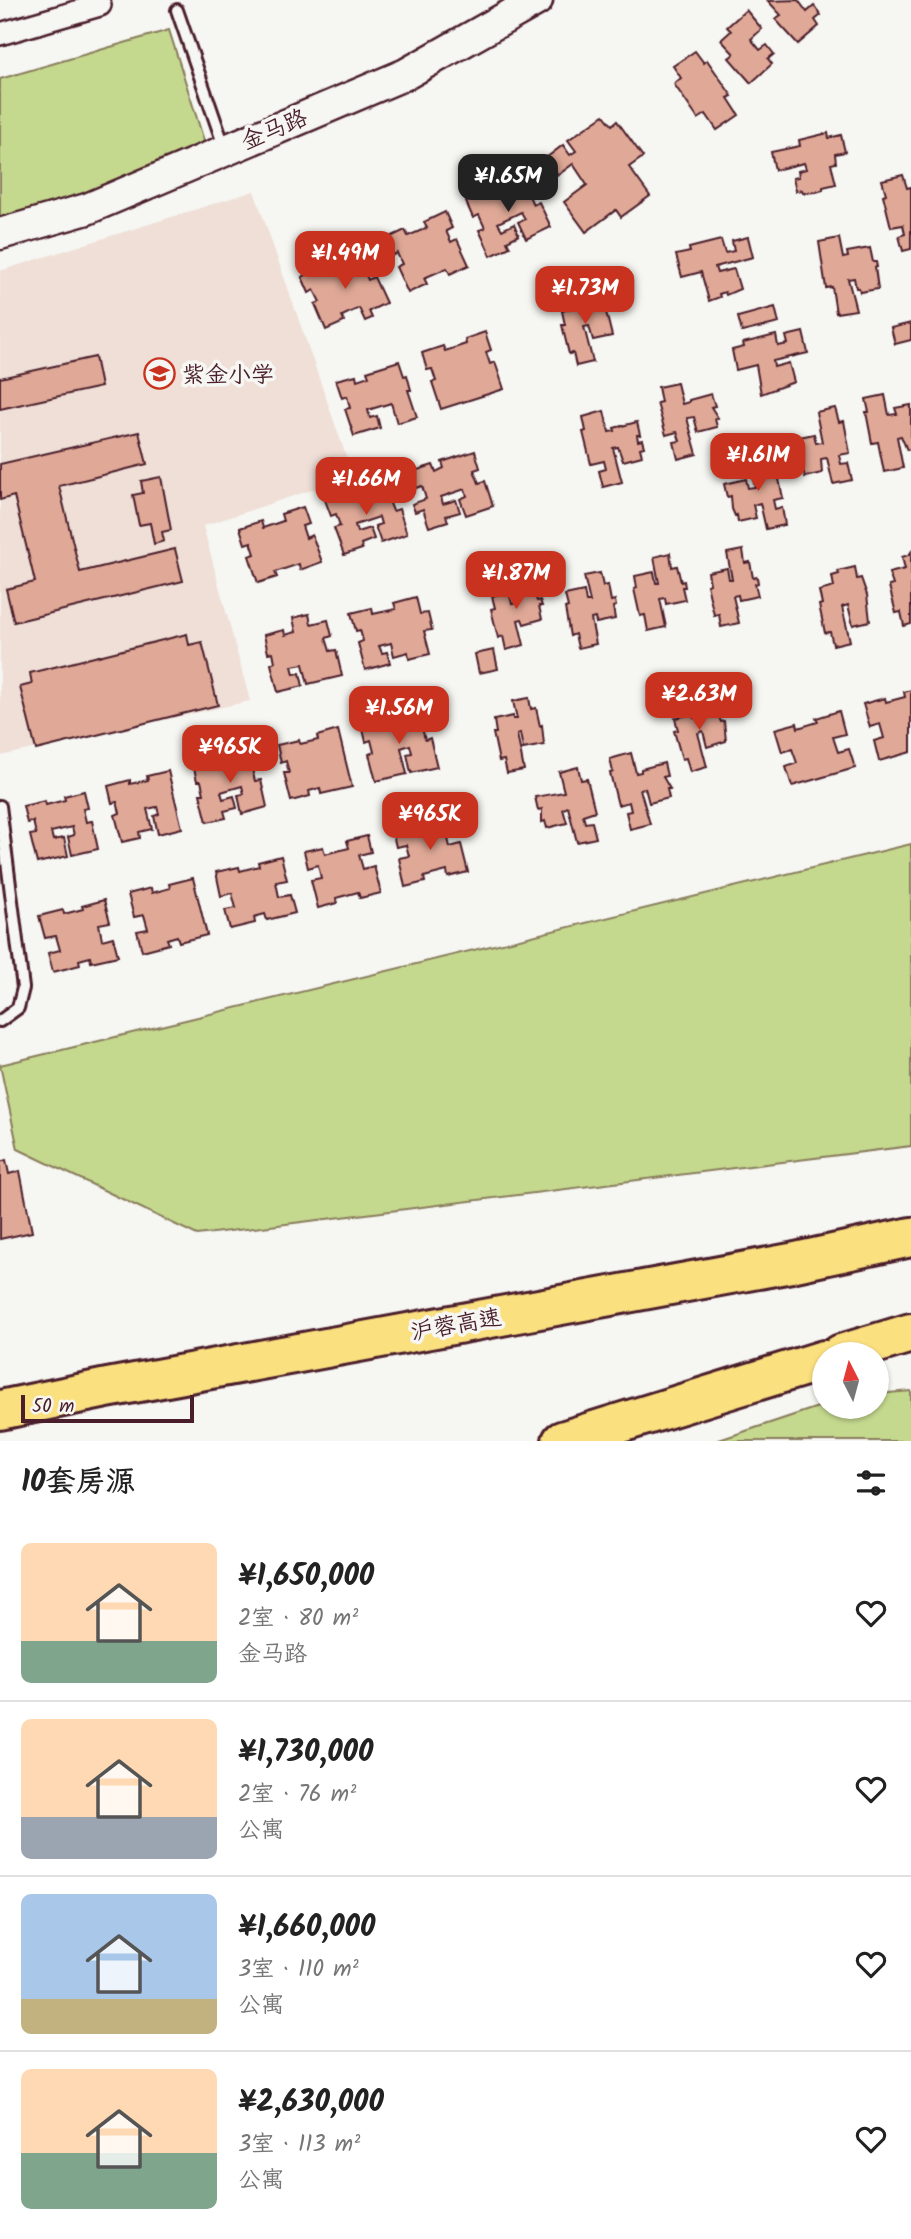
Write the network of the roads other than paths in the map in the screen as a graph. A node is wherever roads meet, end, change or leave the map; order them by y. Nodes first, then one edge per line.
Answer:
1 (537, 0) edge
2 (100, 5) dead end
3 (177, 10) dead end
4 (0, 34) edge
5 (225, 149) junction
6 (0, 234) edge
7 (0, 806) edge
8 (0, 1021) edge
9 (911, 1237) edge
10 (911, 1333) edge
11 (881, 1342) edge
12 (812, 1364) edge
13 (0, 1410) edge
14 (562, 1441) edge

1 - 5 main road, 金马路
2 - 4 street
3 - 5 lane
5 - 6 main road, 金马路
7 - 8 lane
9 - 13 highway, 沪蓉高速
10 - 11 highway
12 - 14 highway

